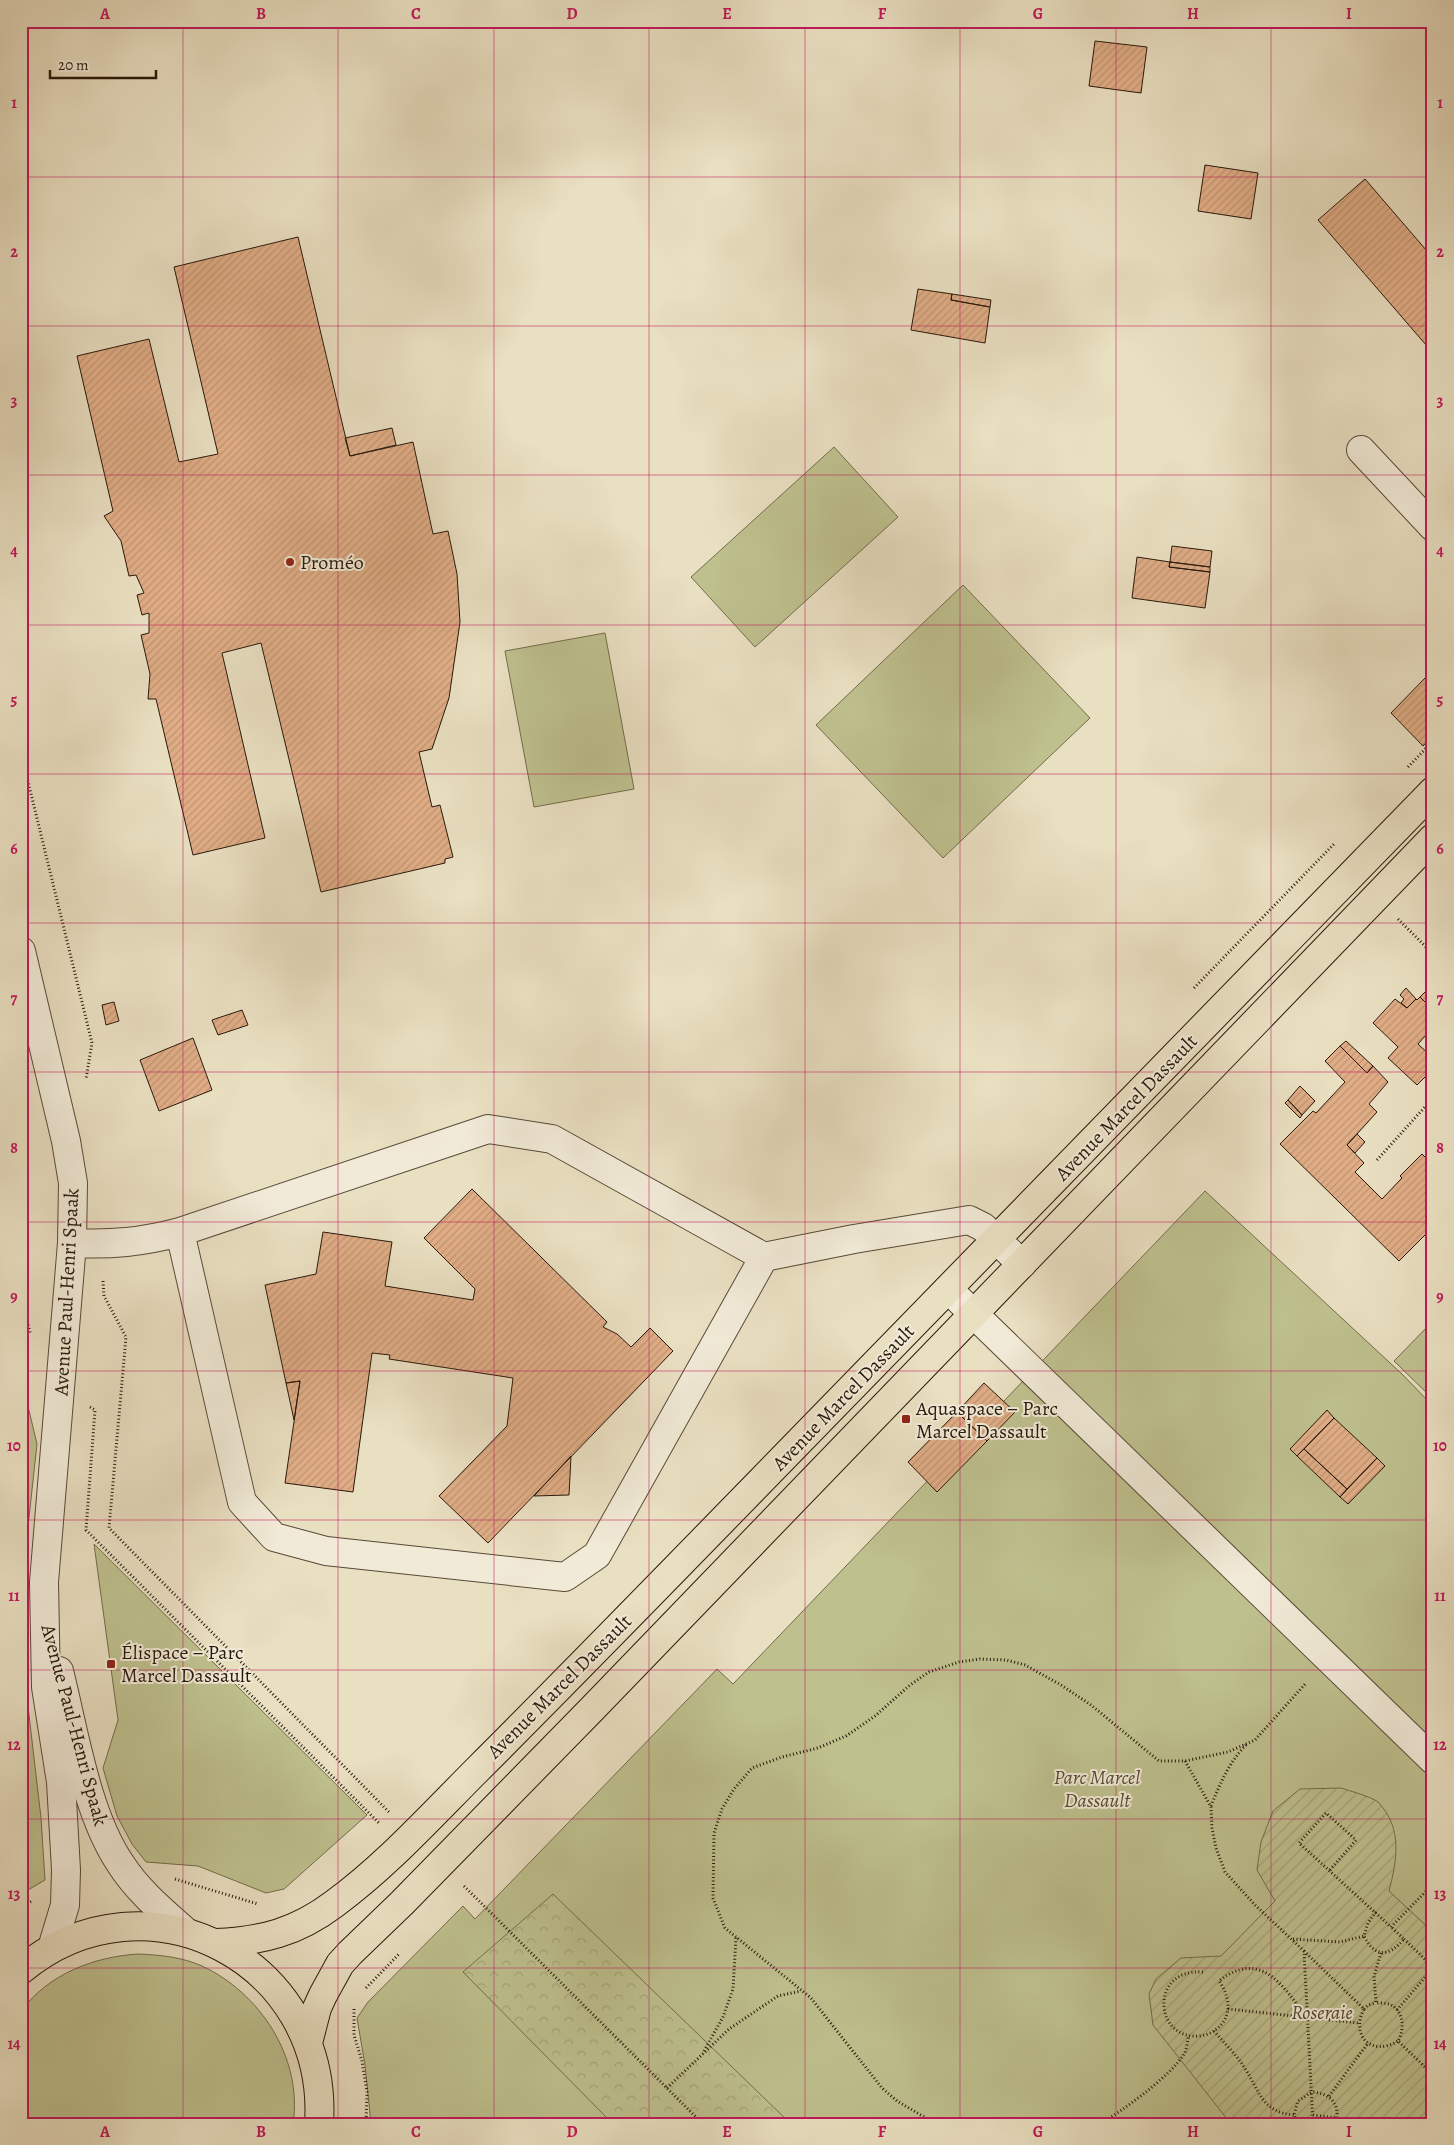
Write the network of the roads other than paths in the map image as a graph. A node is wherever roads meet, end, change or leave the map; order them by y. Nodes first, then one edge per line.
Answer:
1 (1361, 450) dead end
2 (1433, 527) edge
3 (1433, 791) edge
4 (1433, 838) edge
5 (21, 951) edge
6 (180, 1232) junction
7 (996, 1240) junction
8 (72, 1243) junction
9 (764, 1257) junction
10 (1022, 1264) junction
11 (948, 1289) junction
12 (973, 1314) junction
13 (44, 1608) junction
14 (1433, 1760) edge
15 (186, 1932) junction
16 (216, 1943) junction
17 (52, 1948) junction
18 (21, 1970) edge
19 (308, 2043) junction
20 (318, 2124) edge

1 - 2 street
3 - 7 main road, Avenue Marcel Dassault
4 - 10 main road, Avenue Marcel Dassault
5 - 8 street, Avenue Paul-Henri Spaak
6 - 8 street
6 - 9 street
6 - 9 street
7 - 9 street
7 - 10 street
7 - 11 main road, Avenue Marcel Dassault
8 - 13 street, Avenue Paul-Henri Spaak
10 - 12 main road, Avenue Marcel Dassault
11 - 12 street
11 - 16 main road, Avenue Marcel Dassault
12 - 14 street
12 - 19 main road, Avenue Marcel Dassault
13 - 15 street, Avenue Paul-Henri Spaak
13 - 17 street, Avenue Paul-Henri Spaak
15 - 16 main road
15 - 17 main road
16 - 19 main road
17 - 18 main road
19 - 20 main road

